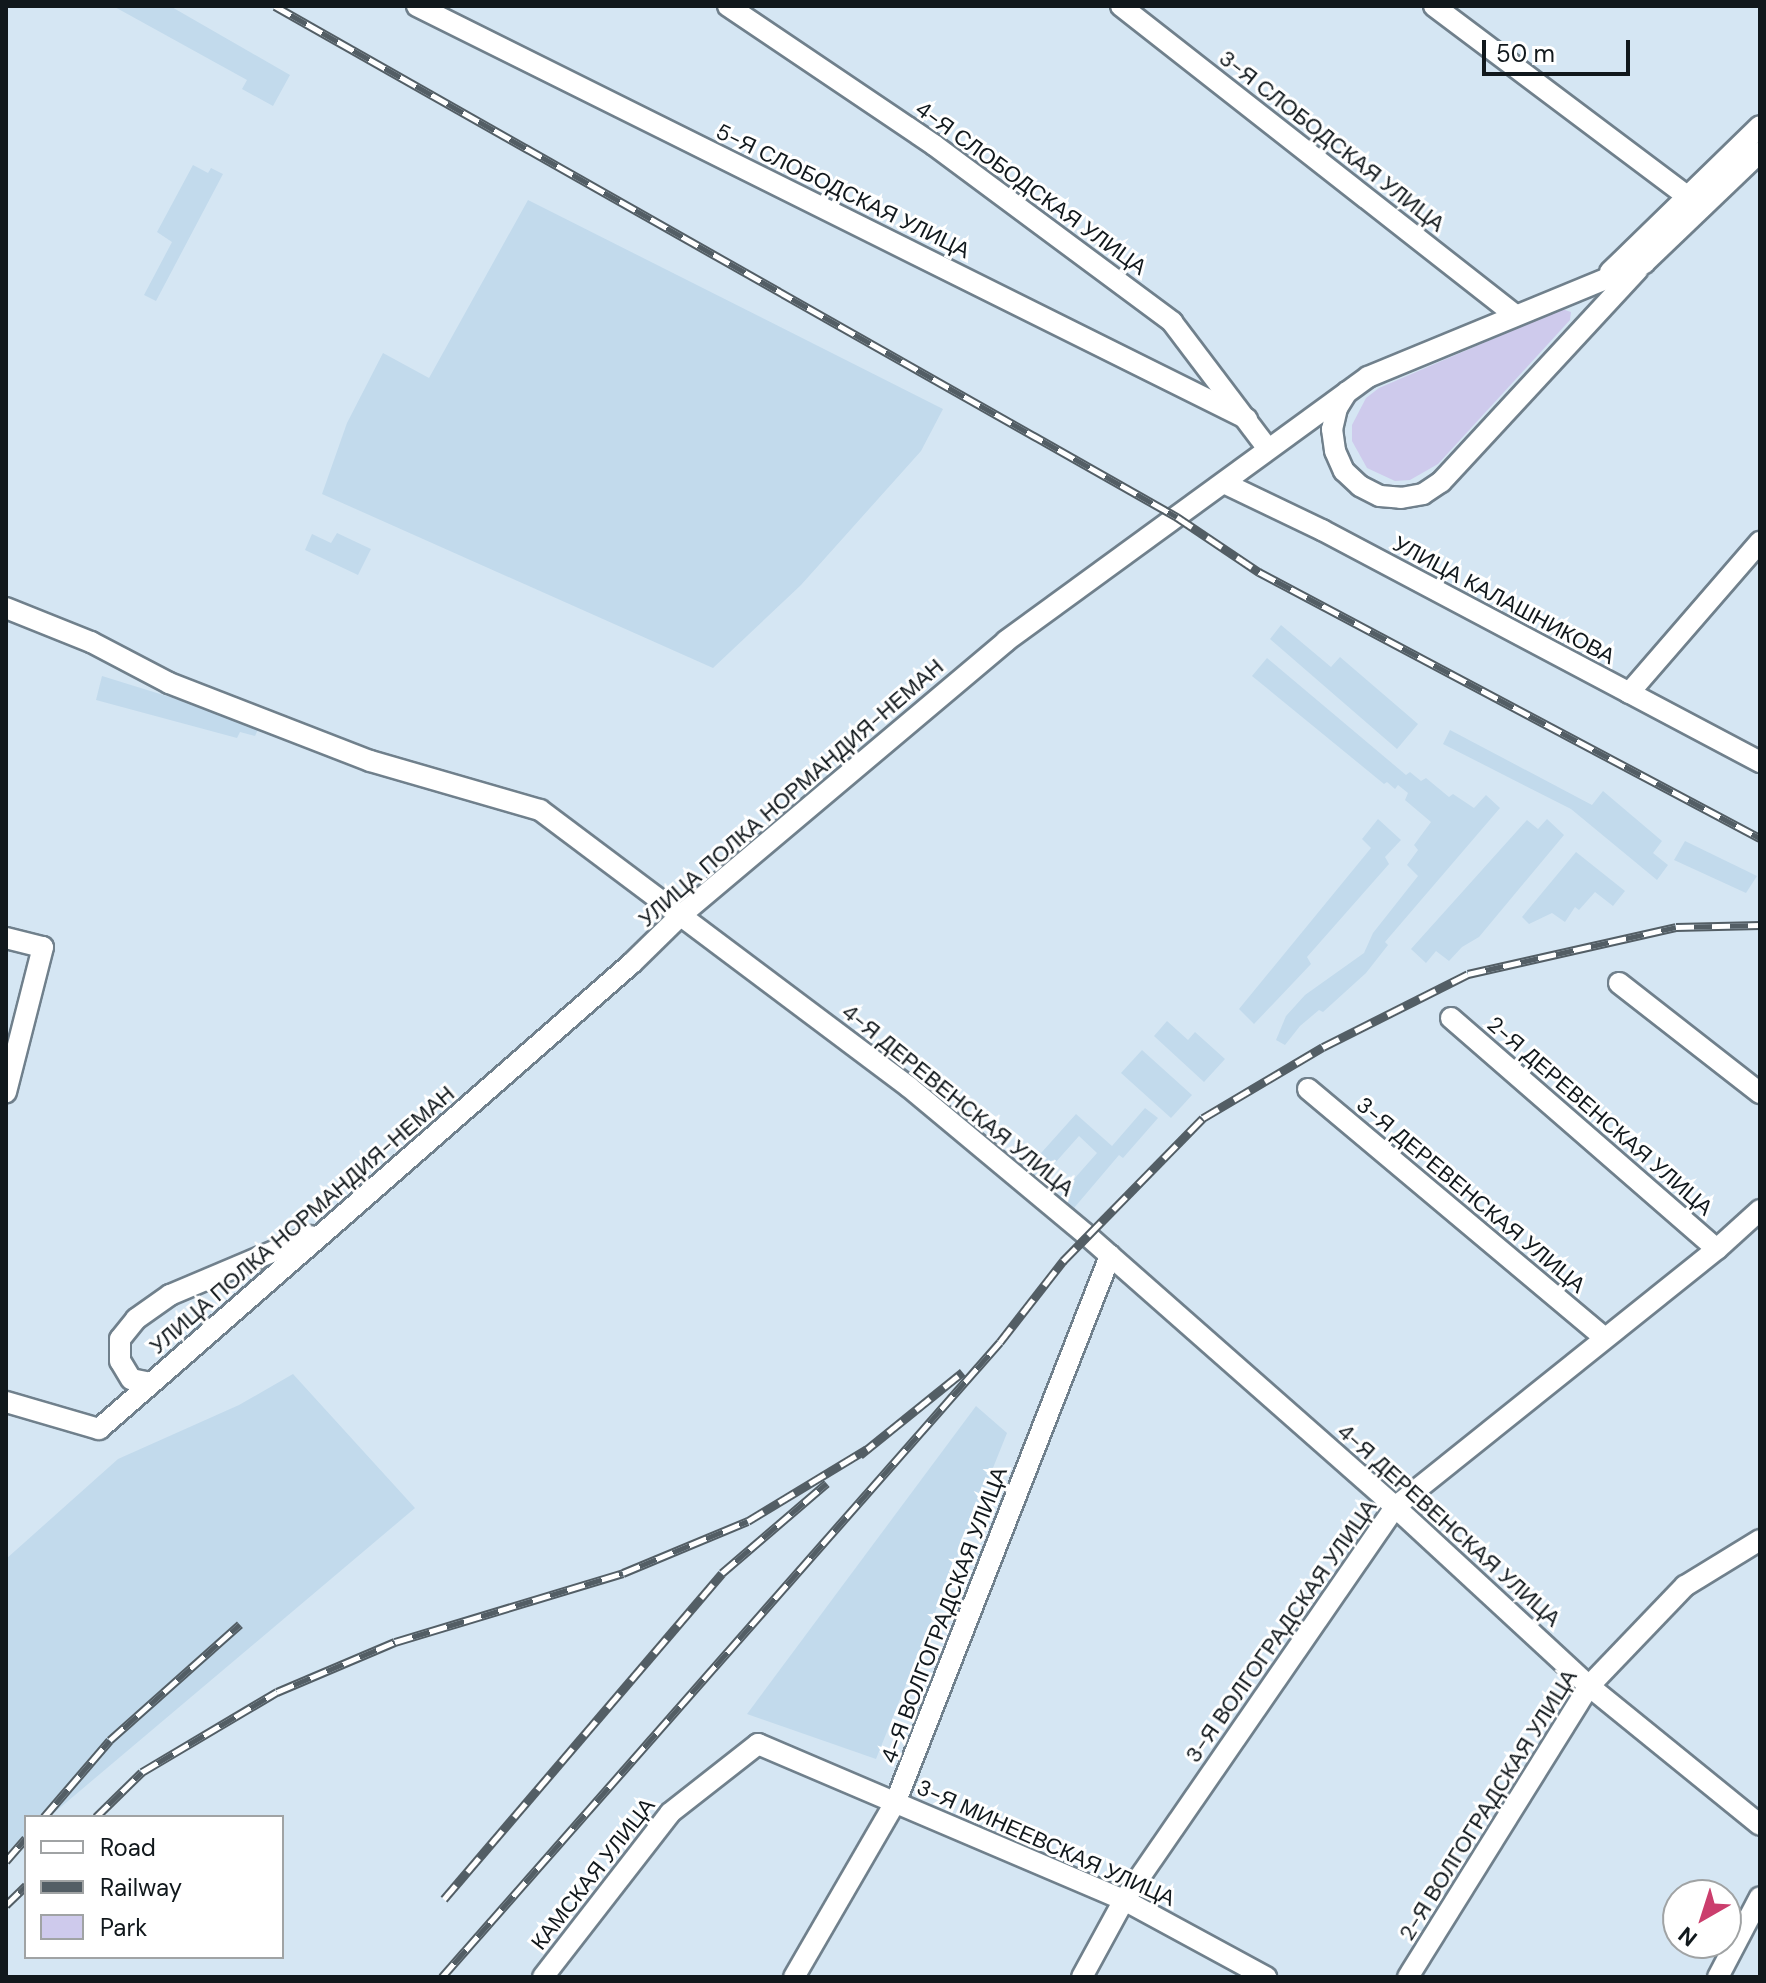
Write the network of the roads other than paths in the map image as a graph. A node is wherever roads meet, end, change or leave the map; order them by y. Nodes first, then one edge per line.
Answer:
1 (417, 6) edge
2 (728, 6) edge
3 (1121, 6) edge
4 (1434, 6) edge
5 (1760, 126) edge
6 (1760, 152) edge
7 (1695, 201) junction
8 (1644, 263) junction
9 (1579, 290) junction
10 (1514, 314) junction
11 (1348, 389) junction
12 (1247, 419) junction
13 (1268, 449) junction
14 (1224, 483) junction
15 (1760, 542) edge
16 (6, 608) edge
17 (1629, 693) junction
18 (1760, 762) edge
19 (680, 916) junction
20 (6, 938) edge
21 (1619, 983) dead end
22 (1451, 1018) dead end
23 (1308, 1089) dead end
24 (6, 1092) edge
25 (1760, 1093) edge
26 (1760, 1210) edge
27 (329, 1228) junction
28 (1717, 1249) junction
29 (1110, 1256) junction
30 (1604, 1337) junction
31 (151, 1383) junction
32 (6, 1402) edge
33 (1395, 1507) junction
34 (1760, 1540) edge
35 (1589, 1686) junction
36 (758, 1744) joint
37 (896, 1801) junction
38 (1760, 1825) edge
39 (1760, 1897) edge
40 (1124, 1900) junction
41 (543, 1977) edge
42 (794, 1977) edge
43 (1082, 1977) edge
44 (1266, 1977) edge
45 (1408, 1977) edge
46 (1718, 1977) edge

1 - 12 street, 5-Я СЛОБОДСКАЯ УЛИЦА
2 - 12 street, 4-Я СЛОБОДСКАЯ УЛИЦА
3 - 10 street, 3-Я СЛОБОДСКАЯ УЛИЦА
4 - 7 street
5 - 7 street, УЛИЦА ПОЛКА НОРМАНДИЯ-НЕМАН
6 - 7 street, УЛИЦА ПОЛКА НОРМАНДИЯ-НЕМАН
7 - 8 street, УЛИЦА ПОЛКА НОРМАНДИЯ-НЕМАН
7 - 9 street, УЛИЦА ПОЛКА НОРМАНДИЯ-НЕМАН
8 - 9 street, УЛИЦА ПОЛКА НОРМАНДИЯ-НЕМАН
8 - 11 street
9 - 10 street, УЛИЦА ПОЛКА НОРМАНДИЯ-НЕМАН
10 - 11 street, УЛИЦА ПОЛКА НОРМАНДИЯ-НЕМАН
11 - 13 street, УЛИЦА ПОЛКА НОРМАНДИЯ-НЕМАН
12 - 13 street, 4-Я СЛОБОДСКАЯ УЛИЦА
13 - 14 street, УЛИЦА ПОЛКА НОРМАНДИЯ-НЕМАН
14 - 17 street, УЛИЦА КАЛАШНИКОВА
14 - 19 street, УЛИЦА ПОЛКА НОРМАНДИЯ-НЕМАН
15 - 17 street
16 - 19 street, 4-Я ДЕРЕВЕНСКАЯ УЛИЦА
17 - 18 street, УЛИЦА КАЛАШНИКОВА
19 - 27 street, УЛИЦА ПОЛКА НОРМАНДИЯ-НЕМАН
19 - 29 street, 4-Я ДЕРЕВЕНСКАЯ УЛИЦА
20 - 24 street
21 - 25 street
22 - 28 street, 2-Я ДЕРЕВЕНСКАЯ УЛИЦА
23 - 30 street, 3-Я ДЕРЕВЕНСКАЯ УЛИЦА
26 - 28 street, 3-Я ВОЛГОГРАДСКАЯ УЛИЦА
27 - 31 street, УЛИЦА ПОЛКА НОРМАНДИЯ-НЕМАН
27 - 31 street
28 - 30 street, 3-Я ВОЛГОГРАДСКАЯ УЛИЦА
29 - 33 street, 4-Я ДЕРЕВЕНСКАЯ УЛИЦА
29 - 37 street, 4-Я ВОЛГОГРАДСКАЯ УЛИЦА
30 - 33 street, 3-Я ВОЛГОГРАДСКАЯ УЛИЦА
31 - 32 street, УЛИЦА ПОЛКА НОРМАНДИЯ-НЕМАН
33 - 35 street, 4-Я ДЕРЕВЕНСКАЯ УЛИЦА
33 - 40 street, 3-Я ВОЛГОГРАДСКАЯ УЛИЦА
34 - 35 street, 2-Я ВОЛГОГРАДСКАЯ УЛИЦА
35 - 38 street, 4-Я ДЕРЕВЕНСКАЯ УЛИЦА
35 - 45 street, 2-Я ВОЛГОГРАДСКАЯ УЛИЦА
36 - 37 street, 3-Я МИНЕЕВСКАЯ УЛИЦА
36 - 41 street, КАМСКАЯ УЛИЦА
37 - 40 street, 3-Я МИНЕЕВСКАЯ УЛИЦА
37 - 42 street, 4-Я ВОЛГОГРАДСКАЯ УЛИЦА
39 - 46 street
40 - 43 street, 3-Я ВОЛГОГРАДСКАЯ УЛИЦА
40 - 44 street, 3-Я МИНЕЕВСКАЯ УЛИЦА

